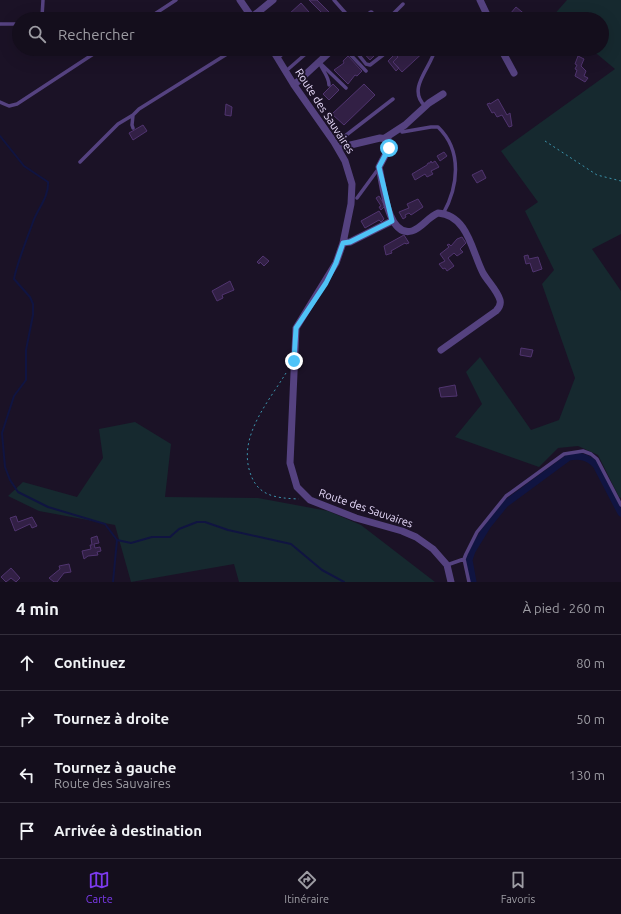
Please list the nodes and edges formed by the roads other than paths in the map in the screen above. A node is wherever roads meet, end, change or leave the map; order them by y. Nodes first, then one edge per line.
1 (43, 0) edge
2 (176, 0) edge
3 (240, 0) edge
4 (273, 0) edge
5 (334, 0) edge
6 (480, 0) edge
7 (404, 4) dead end
8 (42, 12) edge
9 (158, 12) edge
10 (248, 12) edge
11 (259, 12) edge
12 (346, 12) edge
13 (395, 12) edge
14 (486, 12) edge
15 (0, 24) edge
16 (12, 24) edge
17 (90, 56) edge
18 (224, 56) edge
19 (303, 56) edge
20 (325, 56) edge
21 (352, 56) edge
22 (360, 56) edge
23 (381, 56) edge
24 (433, 56) edge
25 (506, 56) edge
26 (278, 58) edge
27 (319, 62) junction
28 (286, 71) junction
29 (366, 71) dead end
30 (514, 73) dead end
31 (294, 85) junction
32 (330, 85) dead end
33 (346, 88) dead end
34 (443, 94) dead end
35 (393, 99) dead end
36 (0, 102) edge
37 (426, 107) junction
38 (133, 115) junction
39 (133, 128) dead end
40 (400, 128) junction
41 (385, 138) junction
42 (338, 148) junction
43 (80, 162) dead end
44 (379, 167) junction
45 (357, 198) dead end
46 (443, 214) junction
47 (392, 221) junction
48 (343, 243) junction
49 (441, 350) dead end
50 (621, 505) edge
51 (464, 559) junction
52 (448, 565) junction
53 (451, 582) edge
54 (469, 582) edge

1 - 8 lane
2 - 9 lane
3 - 10 street
4 - 11 street
5 - 12 lane
6 - 14 street
7 - 13 lane
15 - 16 lane
17 - 36 lane
18 - 38 lane
19 - 28 lane
20 - 27 street
21 - 29 lane
22 - 23 lane
24 - 37 lane
25 - 30 street
26 - 28 street, Route des Sauvaires
27 - 31 street
27 - 32 lane
27 - 33 lane
28 - 31 street, Route des Sauvaires
31 - 42 street, Route des Sauvaires
34 - 37 street
35 - 42 lane
37 - 40 street
38 - 39 lane
38 - 43 lane
40 - 41 street
40 - 46 lane
41 - 42 street
41 - 44 street
42 - 48 street, Route des Sauvaires
44 - 45 lane
44 - 47 street
46 - 47 street
46 - 49 street
47 - 48 street
48 - 52 street, Route des Sauvaires
50 - 51 lane
51 - 52 lane
51 - 54 lane
52 - 53 street

